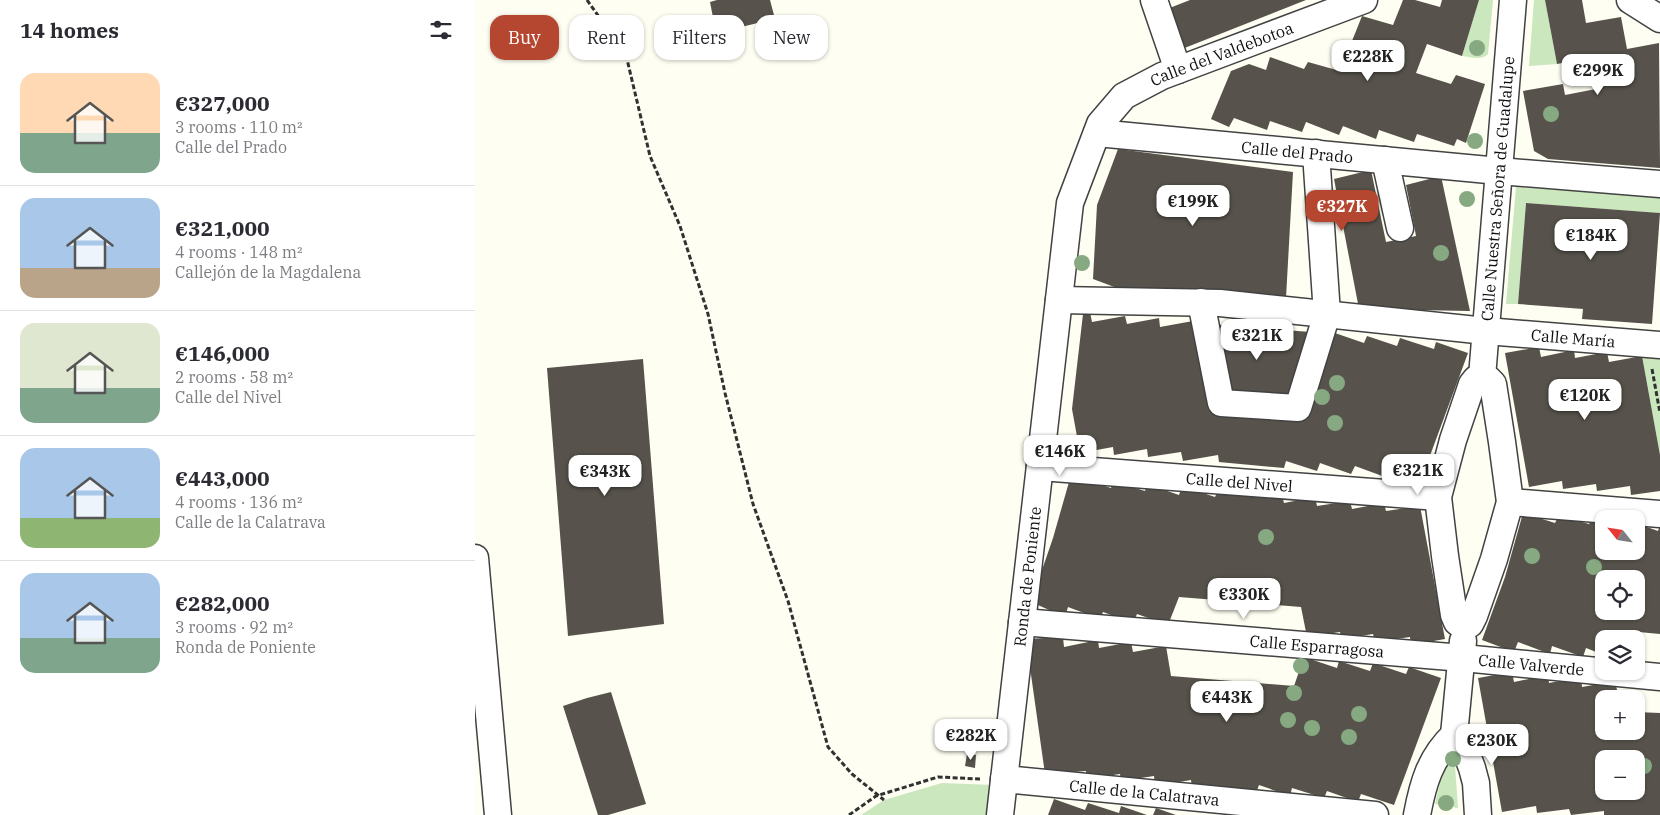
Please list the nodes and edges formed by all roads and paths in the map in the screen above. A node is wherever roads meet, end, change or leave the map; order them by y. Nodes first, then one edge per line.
1 (587, 0) edge
2 (1154, 0) edge
3 (1364, 0) edge
4 (1513, 0) edge
5 (1630, 0) edge
6 (1318, 9) edge
7 (1660, 19) edge
8 (1178, 70) junction
9 (1097, 133) junction
10 (1316, 153) junction
11 (1385, 160) junction
12 (1499, 171) junction
13 (1660, 184) edge
14 (1400, 228) dead end
15 (1059, 300) junction
16 (1201, 302) junction
17 (1327, 314) junction
18 (1486, 331) junction
19 (1654, 344) edge
20 (1482, 377) junction
21 (1660, 412) edge
22 (1040, 467) junction
23 (1438, 497) junction
24 (1510, 502) junction
25 (1660, 514) edge
26 (475, 558) edge
27 (1022, 622) junction
28 (1464, 628) junction
29 (1463, 658) junction
30 (1660, 677) edge
31 (1454, 735) junction
32 (1004, 780) junction
33 (884, 800) dead end
34 (498, 815) edge
35 (849, 815) edge
36 (1000, 815) edge
37 (1375, 815) edge
38 (1417, 815) edge
39 (1478, 815) edge

1 - 33 path
2 - 8 street
3 - 6 street, Calle del Valdebotoa
4 - 12 street, Calle Nuestra Señora de Guadalupe
5 - 7 street
6 - 8 street, Calle del Valdebotoa
8 - 9 street, Calle del Valdebotoa
9 - 10 street, Calle del Prado
9 - 15 street, Ronda de Poniente
10 - 11 street, Calle del Prado
10 - 17 street
11 - 12 street, Calle del Prado
11 - 14 street
12 - 13 street, Calle del Prado
12 - 18 street, Calle Nuestra Señora de Guadalupe
15 - 16 street, Calle María
15 - 22 street, Ronda de Poniente
16 - 17 street, Calle María
16 - 17 street
17 - 18 street, Calle María
18 - 19 street, Calle María
18 - 20 street, Calle Nuestra Señora de Guadalupe
19 - 21 path
20 - 23 street
20 - 24 street
22 - 23 street, Calle del Nivel
22 - 27 street, Ronda de Poniente
23 - 28 street
24 - 25 street
24 - 28 street
26 - 34 street
27 - 29 street, Calle Esparragosa
27 - 32 street, Ronda de Poniente
28 - 29 street
29 - 30 street, Calle Valverde
29 - 31 street
31 - 38 street
31 - 39 street
32 - 35 path
32 - 36 street, Ronda de Poniente
32 - 37 street, Calle de la Calatrava

